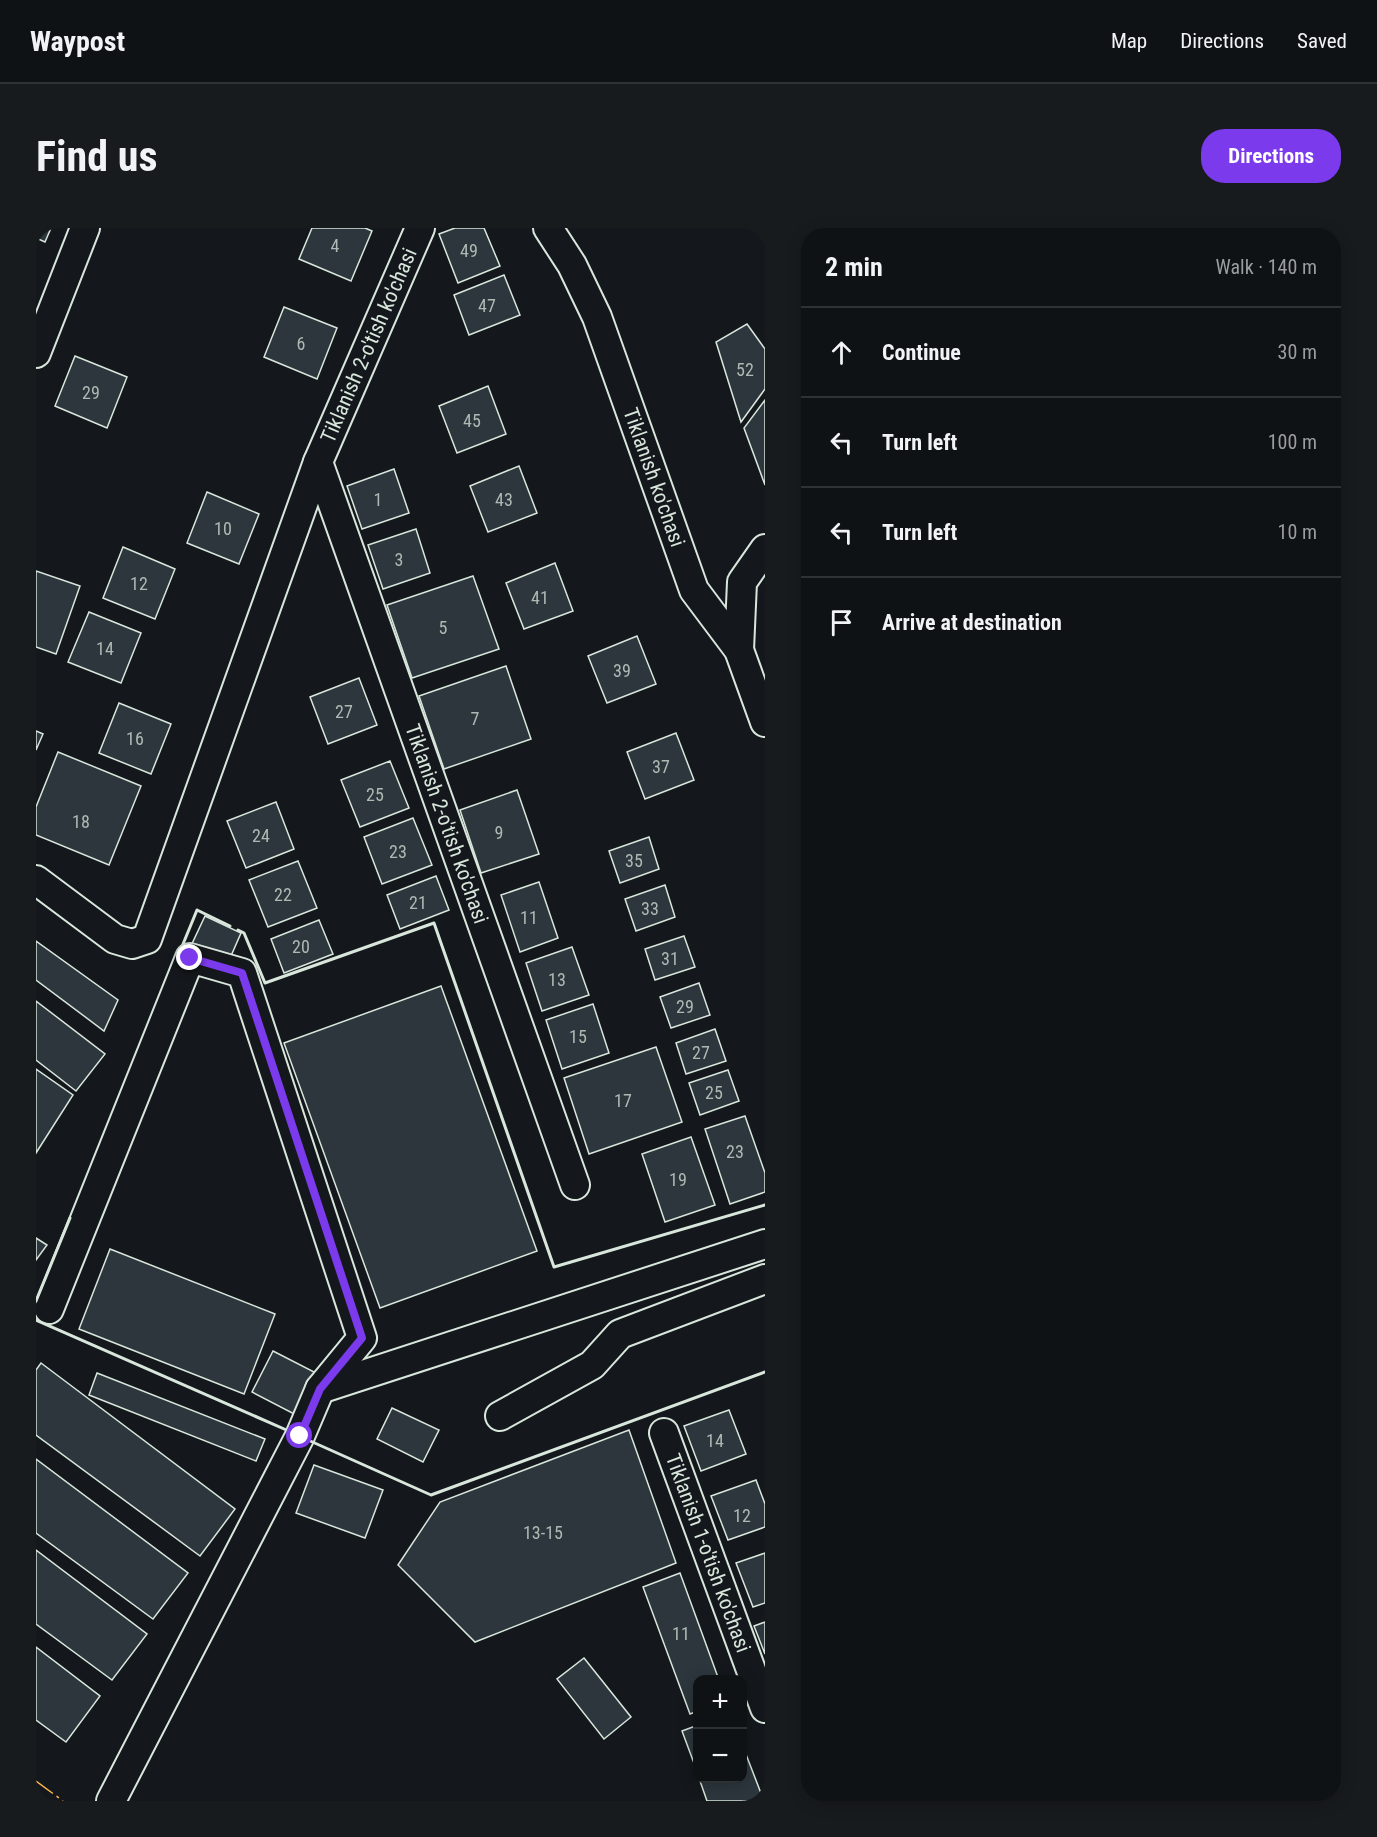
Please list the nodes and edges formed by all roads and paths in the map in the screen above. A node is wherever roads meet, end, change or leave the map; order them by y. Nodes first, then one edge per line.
1 (85, 228) edge
2 (420, 228) edge
3 (548, 228) edge
4 (36, 353) edge
5 (318, 462) junction
6 (765, 549) edge
7 (739, 650) junction
8 (765, 722) edge
9 (36, 880) edge
10 (575, 1185) dead end
11 (765, 1244) edge
12 (765, 1280) edge
13 (49, 1309) dead end
14 (320, 1389) junction
15 (500, 1416) dead end
16 (664, 1432) dead end
17 (765, 1708) edge
18 (111, 1801) edge

1 - 4 street
2 - 5 street, Tiklanish 2-o'tish ko'chasi
3 - 7 street, Tiklanish ko'chasi
5 - 9 street, Tiklanish 2-o'tish ko'chasi
5 - 10 street, Tiklanish 2-o'tish ko'chasi
6 - 7 street
7 - 8 street, Tiklanish ko'chasi
11 - 14 street
12 - 15 street
13 - 14 street
14 - 18 street
16 - 17 street, Tiklanish 1-o'tish ko'chasi

